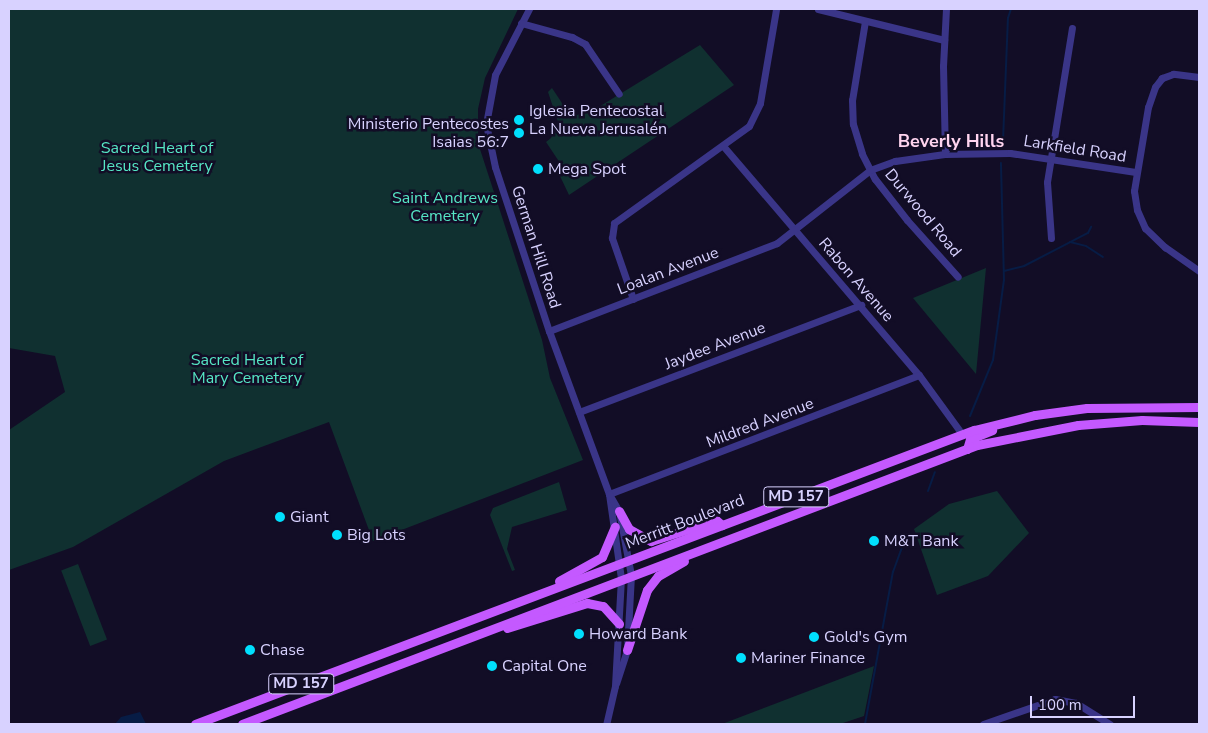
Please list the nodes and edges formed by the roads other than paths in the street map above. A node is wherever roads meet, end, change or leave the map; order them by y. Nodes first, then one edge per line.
1 (529, 9) edge
2 (776, 9) edge
3 (818, 9) edge
4 (946, 9) edge
5 (865, 21) junction
6 (521, 23) junction
7 (1072, 28) dead end
8 (944, 40) junction
9 (1199, 77) edge
10 (619, 94) dead end
11 (724, 147) junction
12 (945, 154) junction
13 (1050, 158) junction
14 (870, 170) junction
15 (1136, 172) junction
16 (793, 231) junction
17 (1051, 238) dead end
18 (1199, 271) edge
19 (958, 277) dead end
20 (633, 299) junction
21 (860, 305) junction
22 (549, 330) junction
23 (919, 375) junction
24 (1199, 407) edge
25 (579, 412) junction
26 (1013, 420) junction
27 (1199, 422) edge
28 (962, 434) junction
29 (967, 449) junction
30 (930, 461) junction
31 (609, 494) junction
32 (619, 510) junction
33 (722, 525) junction
34 (615, 527) junction
35 (690, 554) junction
36 (630, 559) junction
37 (620, 563) junction
38 (631, 575) junction
39 (621, 578) junction
40 (535, 595) junction
41 (505, 624) junction
42 (619, 624) junction
43 (627, 650) junction
44 (615, 686) junction
45 (195, 724) edge
46 (242, 724) edge
47 (606, 724) edge
48 (983, 724) edge
49 (1110, 724) edge

1 - 6 street, German Hill Road
2 - 11 street
3 - 5 street
4 - 8 street
5 - 8 street
5 - 14 street, Durwood Road
6 - 10 street
6 - 22 street, German Hill Road
7 - 13 street
8 - 12 street
9 - 15 street
11 - 16 street, Rabon Avenue
11 - 20 street
12 - 13 street, Larkfield Road
12 - 14 street, Larkfield Road
13 - 15 street, Larkfield Road
13 - 17 street
14 - 16 street, Larkfield Road
14 - 19 street, Durwood Road
15 - 18 street
16 - 20 street, Loalan Avenue
16 - 21 street, Rabon Avenue
20 - 22 street, Loalan Avenue
21 - 23 street, Rabon Avenue
21 - 25 street, Jaydee Avenue
22 - 25 street, German Hill Road
23 - 28 street, Rabon Avenue
23 - 31 street, Mildred Avenue
24 - 26 main road, Merritt Boulevard / MD 157
25 - 31 street, German Hill Road
26 - 28 main road, Merritt Boulevard / MD 157
26 - 29 main road
27 - 29 main road, Merritt Boulevard / MD 157
28 - 30 main road
28 - 33 main road, Merritt Boulevard / MD 157
29 - 30 main road, Merritt Boulevard / MD 157
30 - 35 main road, Merritt Boulevard / MD 157
31 - 32 street, German Hill Road
31 - 34 street, German Hill Road
32 - 33 main road
32 - 36 street, German Hill Road
33 - 36 main road, Merritt Boulevard / MD 157
34 - 37 street, German Hill Road
34 - 40 main road
35 - 38 main road, Merritt Boulevard / MD 157
35 - 43 main road
36 - 37 main road, Merritt Boulevard / MD 157
36 - 38 street, German Hill Road
37 - 39 street, German Hill Road
37 - 40 main road, Merritt Boulevard / MD 157
38 - 39 main road, Merritt Boulevard / MD 157
38 - 43 street, German Hill Road
39 - 41 main road, Merritt Boulevard / MD 157
39 - 42 street, German Hill Road
40 - 45 main road, Merritt Boulevard / MD 157
41 - 42 main road
41 - 46 main road, Merritt Boulevard / MD 157
42 - 44 street, German Hill Road
43 - 44 street, German Hill Road
44 - 47 street, German Hill Road
48 - 49 street

